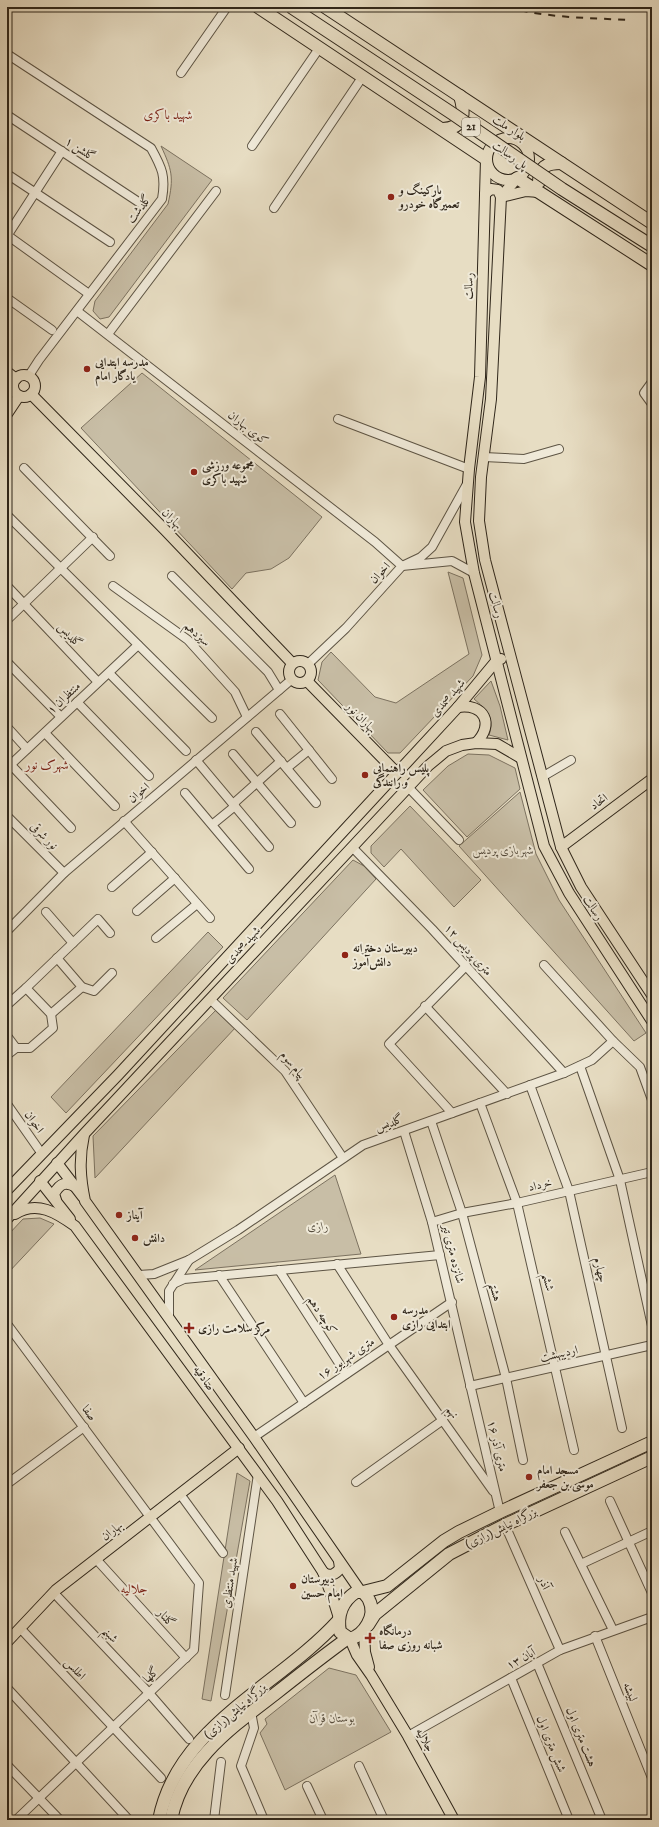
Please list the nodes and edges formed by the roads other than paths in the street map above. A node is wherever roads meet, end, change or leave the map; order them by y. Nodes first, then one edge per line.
1 (227, 7) edge
2 (258, 7) edge
3 (291, 7) edge
4 (325, 7) edge
5 (320, 48) junction
6 (7, 54) edge
7 (181, 73) dead end
8 (363, 76) junction
9 (460, 96) junction
10 (7, 115) edge
11 (506, 126) junction
12 (443, 129) junction
13 (503, 139) junction
14 (252, 146) dead end
15 (532, 150) junction
16 (62, 151) junction
17 (486, 159) junction
18 (561, 163) junction
19 (7, 174) edge
20 (516, 178) junction
21 (216, 191) dead end
22 (541, 192) junction
23 (35, 193) junction
24 (485, 194) junction
25 (501, 197) junction
26 (140, 203) dead end
27 (274, 208) dead end
28 (652, 223) edge
29 (7, 236) edge
30 (110, 242) dead end
31 (652, 246) edge
32 (652, 265) edge
33 (89, 294) junction
34 (7, 298) edge
35 (77, 310) junction
36 (52, 330) dead end
37 (108, 334) junction
38 (7, 372) edge
39 (28, 377) junction
40 (16, 379) junction
41 (652, 382) edge
42 (31, 394) junction
43 (19, 396) junction
44 (652, 404) edge
45 (7, 414) edge
46 (338, 420) dead end
47 (559, 449) dead end
48 (484, 457) junction
49 (24, 468) dead end
50 (469, 469) junction
51 (468, 481) junction
52 (7, 515) edge
53 (93, 537) junction
54 (110, 556) dead end
55 (402, 566) junction
56 (61, 568) junction
57 (474, 573) junction
58 (172, 576) dead end
59 (7, 586) edge
60 (113, 586) dead end
61 (24, 603) junction
62 (7, 620) edge
63 (138, 645) junction
64 (509, 657) junction
65 (497, 660) junction
66 (7, 662) edge
67 (292, 664) junction
68 (308, 664) junction
69 (108, 673) junction
70 (291, 680) junction
71 (307, 681) junction
72 (98, 682) junction
73 (279, 690) junction
74 (77, 702) junction
75 (458, 707) junction
76 (280, 714) dead end
77 (62, 717) junction
78 (247, 717) junction
79 (212, 718) dead end
80 (7, 728) edge
81 (45, 732) junction
82 (256, 732) dead end
83 (476, 742) junction
84 (27, 749) junction
85 (309, 750) junction
86 (186, 751) dead end
87 (233, 754) dead end
88 (521, 758) junction
89 (196, 760) junction
90 (571, 760) dead end
91 (284, 765) junction
92 (9, 766) edge
93 (397, 774) junction
94 (149, 776) dead end
95 (542, 777) junction
96 (332, 778) dead end
97 (652, 779) edge
98 (258, 783) junction
99 (408, 787) junction
100 (185, 793) dead end
101 (316, 802) dead end
102 (234, 805) junction
103 (115, 806) dead end
104 (7, 816) edge
105 (124, 821) junction
106 (291, 823) dead end
107 (213, 824) junction
108 (71, 828) dead end
109 (459, 840) dead end
110 (269, 847) dead end
111 (352, 847) junction
112 (561, 847) junction
113 (152, 852) junction
114 (249, 869) dead end
115 (64, 873) junction
116 (175, 878) junction
117 (112, 887) dead end
118 (197, 904) junction
119 (275, 905) junction
120 (137, 911) dead end
121 (46, 912) dead end
122 (287, 917) junction
123 (210, 918) dead end
124 (255, 927) junction
125 (7, 931) edge
126 (110, 933) dead end
127 (268, 937) junction
128 (156, 938) dead end
129 (73, 943) junction
130 (56, 958) junction
131 (544, 965) dead end
132 (466, 966) junction
133 (112, 973) dead end
134 (82, 987) junction
135 (26, 988) junction
136 (652, 995) edge
137 (210, 999) junction
138 (8, 1001) edge
139 (425, 1006) junction
140 (51, 1014) junction
141 (652, 1021) edge
142 (7, 1036) edge
143 (613, 1041) junction
144 (16, 1048) junction
145 (7, 1055) edge
146 (580, 1066) junction
147 (564, 1073) junction
148 (530, 1085) junction
149 (507, 1094) junction
150 (652, 1100) edge
151 (480, 1103) junction
152 (7, 1104) edge
153 (452, 1113) junction
154 (431, 1121) junction
155 (404, 1131) junction
156 (85, 1133) junction
157 (42, 1154) junction
158 (343, 1158) junction
159 (57, 1163) junction
160 (652, 1172) edge
161 (620, 1180) junction
162 (40, 1181) junction
163 (76, 1188) junction
164 (7, 1190) edge
165 (569, 1191) junction
166 (56, 1200) junction
167 (85, 1201) junction
168 (517, 1203) junction
169 (462, 1213) junction
170 (7, 1219) edge
171 (432, 1222) junction
172 (75, 1226) junction
173 (440, 1255) junction
174 (189, 1260) junction
175 (337, 1264) junction
176 (279, 1270) junction
177 (139, 1275) junction
178 (219, 1275) junction
179 (174, 1284) junction
180 (452, 1302) junction
181 (169, 1318) junction
182 (7, 1324) edge
183 (652, 1326) edge
184 (389, 1345) junction
185 (652, 1345) edge
186 (607, 1355) junction
187 (555, 1367) junction
188 (346, 1374) junction
189 (506, 1378) junction
190 (470, 1386) junction
191 (304, 1403) junction
192 (443, 1420) junction
193 (84, 1427) junction
194 (622, 1428) dead end
195 (254, 1437) junction
196 (652, 1442) edge
197 (240, 1448) junction
198 (574, 1450) dead end
199 (652, 1457) edge
200 (523, 1460) dead end
201 (258, 1474) junction
202 (356, 1482) dead end
203 (7, 1484) edge
204 (180, 1494) junction
205 (495, 1494) junction
206 (610, 1501) dead end
207 (500, 1512) junction
208 (151, 1517) junction
209 (506, 1525) junction
210 (652, 1531) edge
211 (565, 1532) dead end
212 (629, 1542) junction
213 (223, 1553) dead end
214 (96, 1559) junction
215 (339, 1561) junction
216 (581, 1564) junction
217 (323, 1572) junction
218 (362, 1592) junction
219 (54, 1593) junction
220 (652, 1593) edge
221 (652, 1617) edge
222 (338, 1620) junction
223 (20, 1628) junction
224 (366, 1628) junction
225 (613, 1630) junction
226 (595, 1636) junction
227 (349, 1639) junction
228 (7, 1642) edge
229 (560, 1650) junction
230 (186, 1658) junction
231 (537, 1663) junction
232 (371, 1675) junction
233 (511, 1678) junction
234 (7, 1688) edge
235 (149, 1693) junction
236 (225, 1695) dead end
237 (251, 1712) junction
238 (114, 1727) junction
239 (408, 1736) junction
240 (189, 1738) dead end
241 (221, 1762) dead end
242 (75, 1764) junction
243 (7, 1765) edge
244 (359, 1766) dead end
245 (161, 1778) dead end
246 (652, 1778) edge
247 (307, 1786) dead end
248 (39, 1798) junction
249 (16, 1820) edge
250 (60, 1820) edge
251 (129, 1820) edge
252 (160, 1820) edge
253 (171, 1820) edge
254 (214, 1820) edge
255 (264, 1820) edge
256 (323, 1820) edge
257 (384, 1820) edge
258 (453, 1820) edge
259 (570, 1820) edge
260 (602, 1820) edge

1 - 7 street
2 - 5 highway
3 - 31 highway, پل رسالت / 21, bridge
4 - 9 highway, بلوار ملت / 21
5 - 8 highway
5 - 14 street
6 - 33 street, گلدشت
8 - 12 highway
8 - 27 street
9 - 11 highway, بلوار ملت / 21
9 - 12 highway
10 - 16 street, گلشن ۱
11 - 13 main road
11 - 15 highway, بلوار ملت / 21
12 - 17 highway
13 - 15 main road
13 - 17 main road
15 - 18 highway, بلوار ملت / 21
15 - 20 main road
16 - 23 street
16 - 26 street, گلشن ۱
17 - 20 main road
17 - 24 main road, رسالت
18 - 22 highway
18 - 28 highway, بلوار ملت / 21
19 - 23 street
20 - 22 highway
20 - 25 main road
21 - 37 street
22 - 25 main road
22 - 32 highway
23 - 29 street
23 - 30 street
24 - 25 main road
24 - 50 main road, رسالت
25 - 48 main road, رسالت
29 - 33 street
33 - 35 street, گلدشت
34 - 36 street
35 - 37 street, کوی بهاران
35 - 39 street, گلدشت
37 - 55 street, کوی بهاران
38 - 40 main road
39 - 40 main road
39 - 42 main road
40 - 43 main road
41 - 44 street
42 - 43 main road
42 - 67 main road, بهاران
43 - 45 main road
46 - 50 street
47 - 48 street
48 - 64 main road, رسالت
49 - 53 street
50 - 51 main road, رسالت
51 - 55 street
51 - 57 main road, رسالت
52 - 56 street
53 - 54 street
53 - 56 street
55 - 57 street
55 - 68 street, اخوان
56 - 61 street
56 - 63 street
57 - 65 main road, رسالت
58 - 73 street
59 - 61 street
60 - 78 street, سیزدهم
61 - 62 street
61 - 72 street, گلدیس
63 - 69 street, منتظران ۱
63 - 79 street
64 - 65 main road
64 - 95 main road, رسالت
65 - 75 main road, شهید صمدی
65 - 88 main road, رسالت
66 - 77 street
67 - 68 main road
67 - 70 main road
68 - 71 main road
69 - 72 street, منتظران ۱
69 - 86 street
70 - 71 main road
70 - 73 street, اخوان
71 - 93 main road, بهاران نور
72 - 74 street, منتظران ۱
73 - 78 street, اخوان
74 - 77 street, منتظران ۱
74 - 94 street
75 - 83 main road
75 - 93 main road, شهید صمدی
76 - 85 street
77 - 81 street, منتظران ۱
78 - 89 street, اخوان
80 - 84 street
81 - 84 street, منتظران ۱
81 - 103 street
82 - 91 street
83 - 88 main road, شهید صمدی
83 - 99 main road, شهید صمدی
84 - 92 street, منتظران ۱
85 - 91 street
85 - 96 street
87 - 98 street
88 - 141 main road, رسالت
89 - 102 street
89 - 105 street, اخوان
90 - 95 street
91 - 98 street
91 - 101 street
92 - 108 street
93 - 119 main road, شهید صمدی
95 - 112 main road, رسالت
97 - 112 main road, اتحاد
98 - 102 street
98 - 106 street
99 - 109 street
99 - 111 main road, شهید صمدی
100 - 107 street
102 - 107 street
102 - 110 street
104 - 115 street, نور شرقی
105 - 113 street
105 - 115 street, اخوان
107 - 114 street
111 - 122 main road, شهید صمدی
111 - 132 street, ۱۲ متری پردیس
112 - 136 main road, رسالت
113 - 116 street
113 - 117 street
115 - 125 street, اخوان
116 - 118 street
116 - 120 street
118 - 123 street
118 - 128 street
119 - 122 main road
119 - 124 main road, شهید صمدی
121 - 129 street
122 - 127 main road, شهید صمدی
124 - 127 main road
124 - 157 main road, شهید صمدی
126 - 129 street
127 - 137 main road, شهید صمدی
129 - 130 street
130 - 134 street
130 - 135 street
131 - 143 street
132 - 139 street
132 - 147 street, ۱۲ متری پردیس
133 - 134 street
134 - 140 street
135 - 138 street
135 - 140 street
137 - 156 main road, شهید صمدی
137 - 158 street, پیام سوم
139 - 149 street
139 - 153 street
140 - 144 street
142 - 144 street
143 - 146 street, گلدیس
143 - 150 street
144 - 145 street
146 - 147 street, گلدیس
146 - 161 street
147 - 148 street, گلدیس
148 - 149 street, گلدیس
148 - 165 street, چهارم
149 - 151 street, گلدیس
151 - 153 street, گلدیس
151 - 168 street, ششم
152 - 157 street, اخوان
153 - 154 street, گلدیس
154 - 155 street, گلدیس
154 - 169 street, هشتم
155 - 158 street, گلدیس
155 - 171 street, شانزده متری تیر
156 - 159 main road, شهید صمدی
156 - 167 main road, صادقیه
157 - 164 main road, شهید صمدی
158 - 174 street, گلدیس
159 - 162 main road, شهید صمدی
159 - 163 main road
160 - 161 street, خرداد
161 - 165 street, خرداد
161 - 183 street
162 - 166 main road
162 - 170 main road, شهید صمدی
163 - 166 main road
163 - 167 main road
165 - 168 street, خرداد
165 - 186 street, چهارم
166 - 172 main road
167 - 177 main road, صادقیه
168 - 169 street, خرداد
168 - 187 street, ششم
169 - 171 street, خرداد
169 - 189 street, هشتم
170 - 172 main road, صادقیه
171 - 173 street, شانزده متری تیر
172 - 197 main road, صادقیه
173 - 175 street
173 - 180 street, شانزده متری تیر
174 - 177 street, گلدیس
174 - 179 street
175 - 176 street
175 - 184 street, نهم
176 - 178 street
176 - 188 street, کوچه دهم
177 - 181 main road, صادقیه
178 - 179 street
178 - 191 street
179 - 181 street
180 - 184 street, ۱۶ متری شهریور
180 - 190 street, شانزده متری تیر
181 - 195 main road, صادقیه
182 - 193 street, صفا
184 - 188 street, ۱۶ متری شهریور
184 - 192 street, نهم
185 - 186 street, اردیبهشت
186 - 187 street, اردیبهشت
186 - 194 street, چهارم
187 - 189 street, اردیبهشت
187 - 198 street, ششم
188 - 191 street, ۱۶ متری شهریور
189 - 190 street, اردیبهشت
189 - 200 street, هشتم
190 - 205 street, ۱۶ متری آذر
191 - 195 street, ۱۶ متری شهریور
192 - 202 street
192 - 205 street, نهم
193 - 203 street
193 - 208 street, صفا
195 - 215 main road, صادقیه
196 - 207 highway, بزرگراه نیایش(رازی)
197 - 201 main road, صادقیه
197 - 204 main road, بهاران
199 - 209 highway, بزرگراه نیایش(رازی)
201 - 217 main road, صادقیه
201 - 236 street, شهید منتظری
204 - 208 main road, بهاران
204 - 213 street
205 - 207 street, ۱۶ متری آذر
206 - 212 street
207 - 218 highway, بزرگراه نیایش(رازی)
208 - 214 main road, بهاران
208 - 230 street, گلها
209 - 224 highway, بزرگراه نیایش(رازی)
209 - 229 street, آذر
210 - 212 street
211 - 216 street
212 - 216 street
212 - 220 street
214 - 219 main road, بهاران
214 - 230 street, گلنار
215 - 217 main road
215 - 218 main road, صادقیه
216 - 225 street
217 - 222 main road, صادقیه
218 - 222 highway
218 - 224 highway
219 - 223 main road, بهاران
219 - 235 street, شبنم
221 - 225 street, ۱۳ آبان
222 - 227 highway
222 - 252 highway, بزرگراه نیایش(رازی)
223 - 228 main road, بهاران
223 - 238 street, اطلس
224 - 227 highway
224 - 232 main road
225 - 226 street, ۱۳ آبان
226 - 229 street, ۱۳ آبان
226 - 246 street, لبیشه
227 - 232 main road
227 - 237 highway, بزرگراه نیایش(رازی)
229 - 231 street, ۱۳ آبان
230 - 235 street, گلها
231 - 233 street, ۱۳ آبان
231 - 260 street, هشت متری اول
232 - 239 main road, جلالیه
233 - 239 street, ۱۳ آبان
233 - 259 street, شش متری اول
234 - 242 street
235 - 238 street, گلها
235 - 240 street, شبنم
237 - 253 highway, بزرگراه نیایش(رازی)
237 - 255 street
238 - 242 street, گلها
238 - 245 street, اطلس
239 - 258 main road, جلالیه
241 - 254 street
242 - 248 street, گلها
242 - 251 street
243 - 248 street
244 - 257 street
247 - 256 street
248 - 249 street, گلها
248 - 250 street

